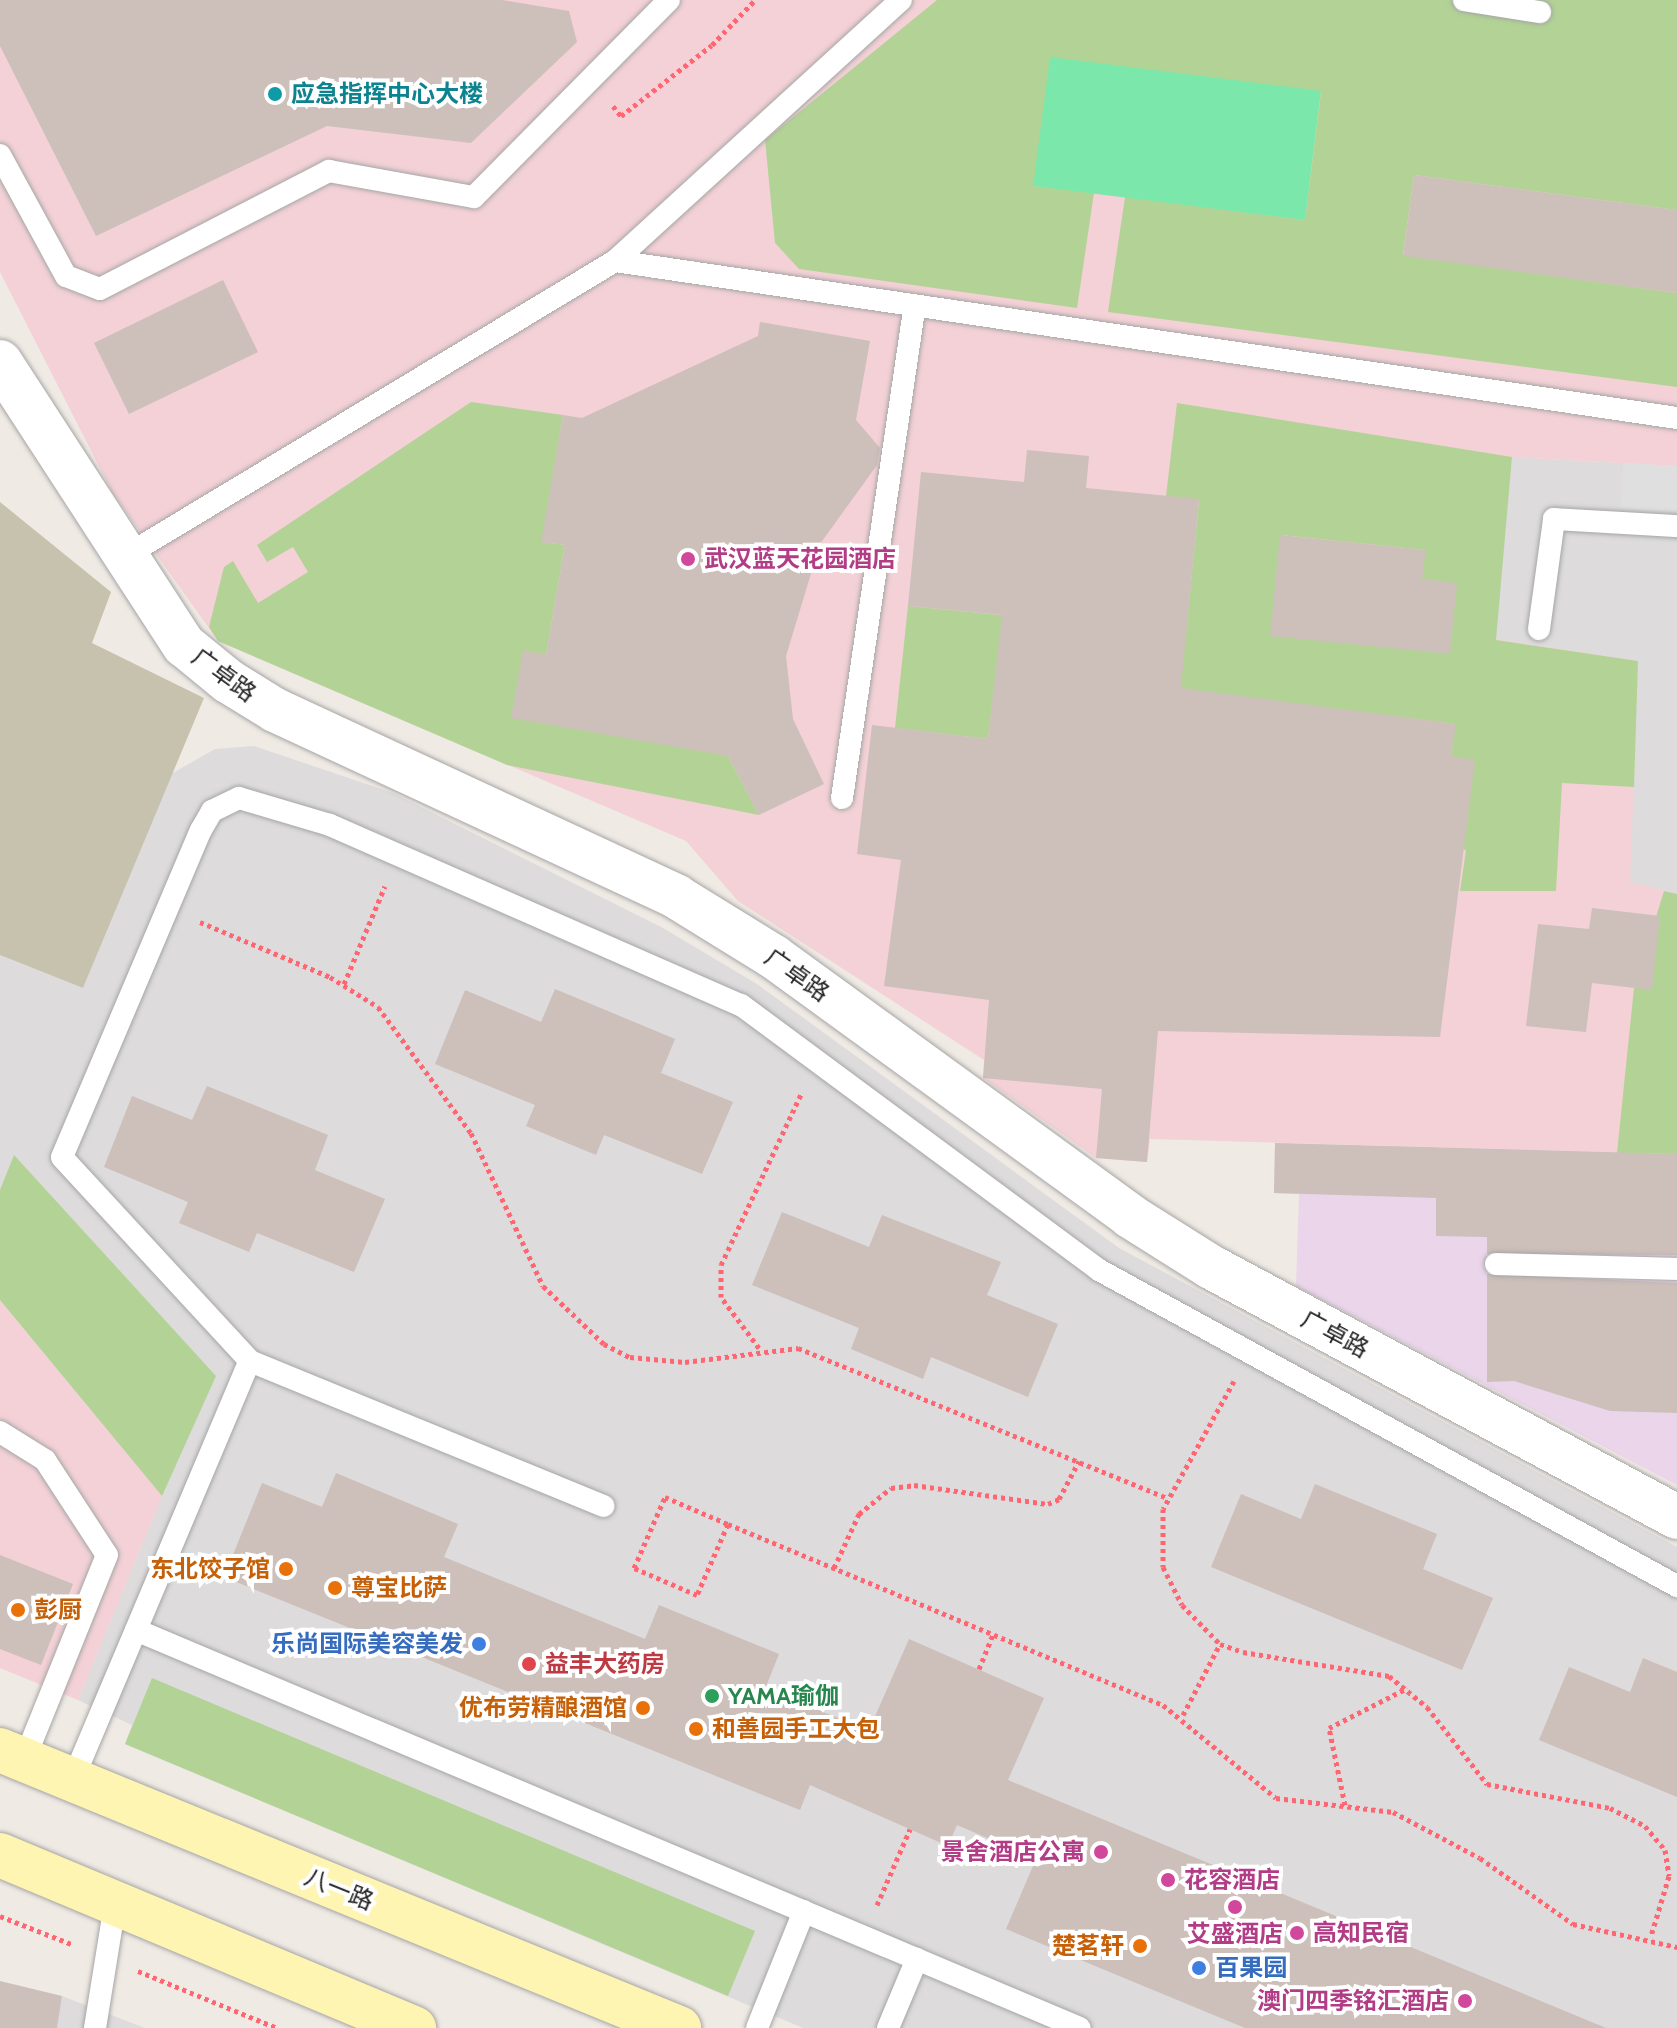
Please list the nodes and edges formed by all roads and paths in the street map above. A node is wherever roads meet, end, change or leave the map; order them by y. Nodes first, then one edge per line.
1 (669, 0) edge
2 (755, 0) edge
3 (901, 0) edge
4 (1464, 0) edge
5 (1540, 12) dead end
6 (591, 82) junction
7 (0, 155) edge
8 (615, 261) junction
9 (915, 305) junction
10 (0, 362) edge
11 (1677, 418) edge
12 (1677, 526) edge
13 (122, 558) junction
14 (1539, 629) dead end
15 (842, 798) dead end
16 (398, 855) junction
17 (168, 908) junction
18 (344, 984) junction
19 (819, 1058) junction
20 (1496, 1264) dead end
21 (1677, 1269) edge
22 (759, 1348) junction
23 (1250, 1354) junction
24 (250, 1361) junction
25 (0, 1432) edge
26 (1079, 1461) junction
27 (1167, 1498) junction
28 (603, 1506) dead end
29 (1677, 1517) edge
30 (728, 1524) junction
31 (834, 1568) junction
32 (1677, 1586) edge
33 (136, 1630) junction
34 (993, 1635) junction
35 (1220, 1644) junction
36 (979, 1669) dead end
37 (1407, 1688) junction
38 (1183, 1715) junction
39 (12, 1755) edge
40 (73, 1779) junction
41 (1345, 1805) junction
42 (910, 1829) dead end
43 (0, 1855) edge
44 (115, 1905) junction
45 (804, 1911) junction
46 (1651, 1936) junction
47 (864, 1937) junction
48 (1677, 1947) edge
49 (917, 1959) junction
50 (95, 2028) edge
51 (414, 2028) edge
52 (679, 2028) edge
53 (757, 2028) edge
54 (888, 2028) edge
55 (1080, 2028) edge

1 - 6 lane
2 - 6 path
3 - 8 lane
4 - 5 lane
6 - 7 lane
8 - 9 lane
8 - 13 lane
9 - 11 lane
9 - 15 lane
10 - 13 street, 广卓路
12 - 14 lane
13 - 29 street, 广卓路
16 - 17 lane
16 - 18 path
16 - 19 lane
17 - 18 path
17 - 24 lane
18 - 22 path
19 - 22 path
19 - 23 lane
20 - 21 lane
22 - 26 path
23 - 27 path
23 - 32 lane
24 - 28 lane
24 - 33 lane
25 - 39 lane
26 - 27 path
26 - 31 path
27 - 35 path
30 - 30 path
30 - 31 path
31 - 34 path
33 - 40 lane
33 - 45 lane
34 - 36 path
34 - 38 path
35 - 37 path
35 - 38 path
37 - 41 path
37 - 46 path
38 - 41 path
39 - 40 main road, 八一路
40 - 52 main road, 八一路
41 - 46 path
42 - 47 path
43 - 44 main road
44 - 50 lane
44 - 51 main road
45 - 47 lane
45 - 53 lane
46 - 48 path
47 - 49 lane
49 - 54 lane
49 - 55 lane

